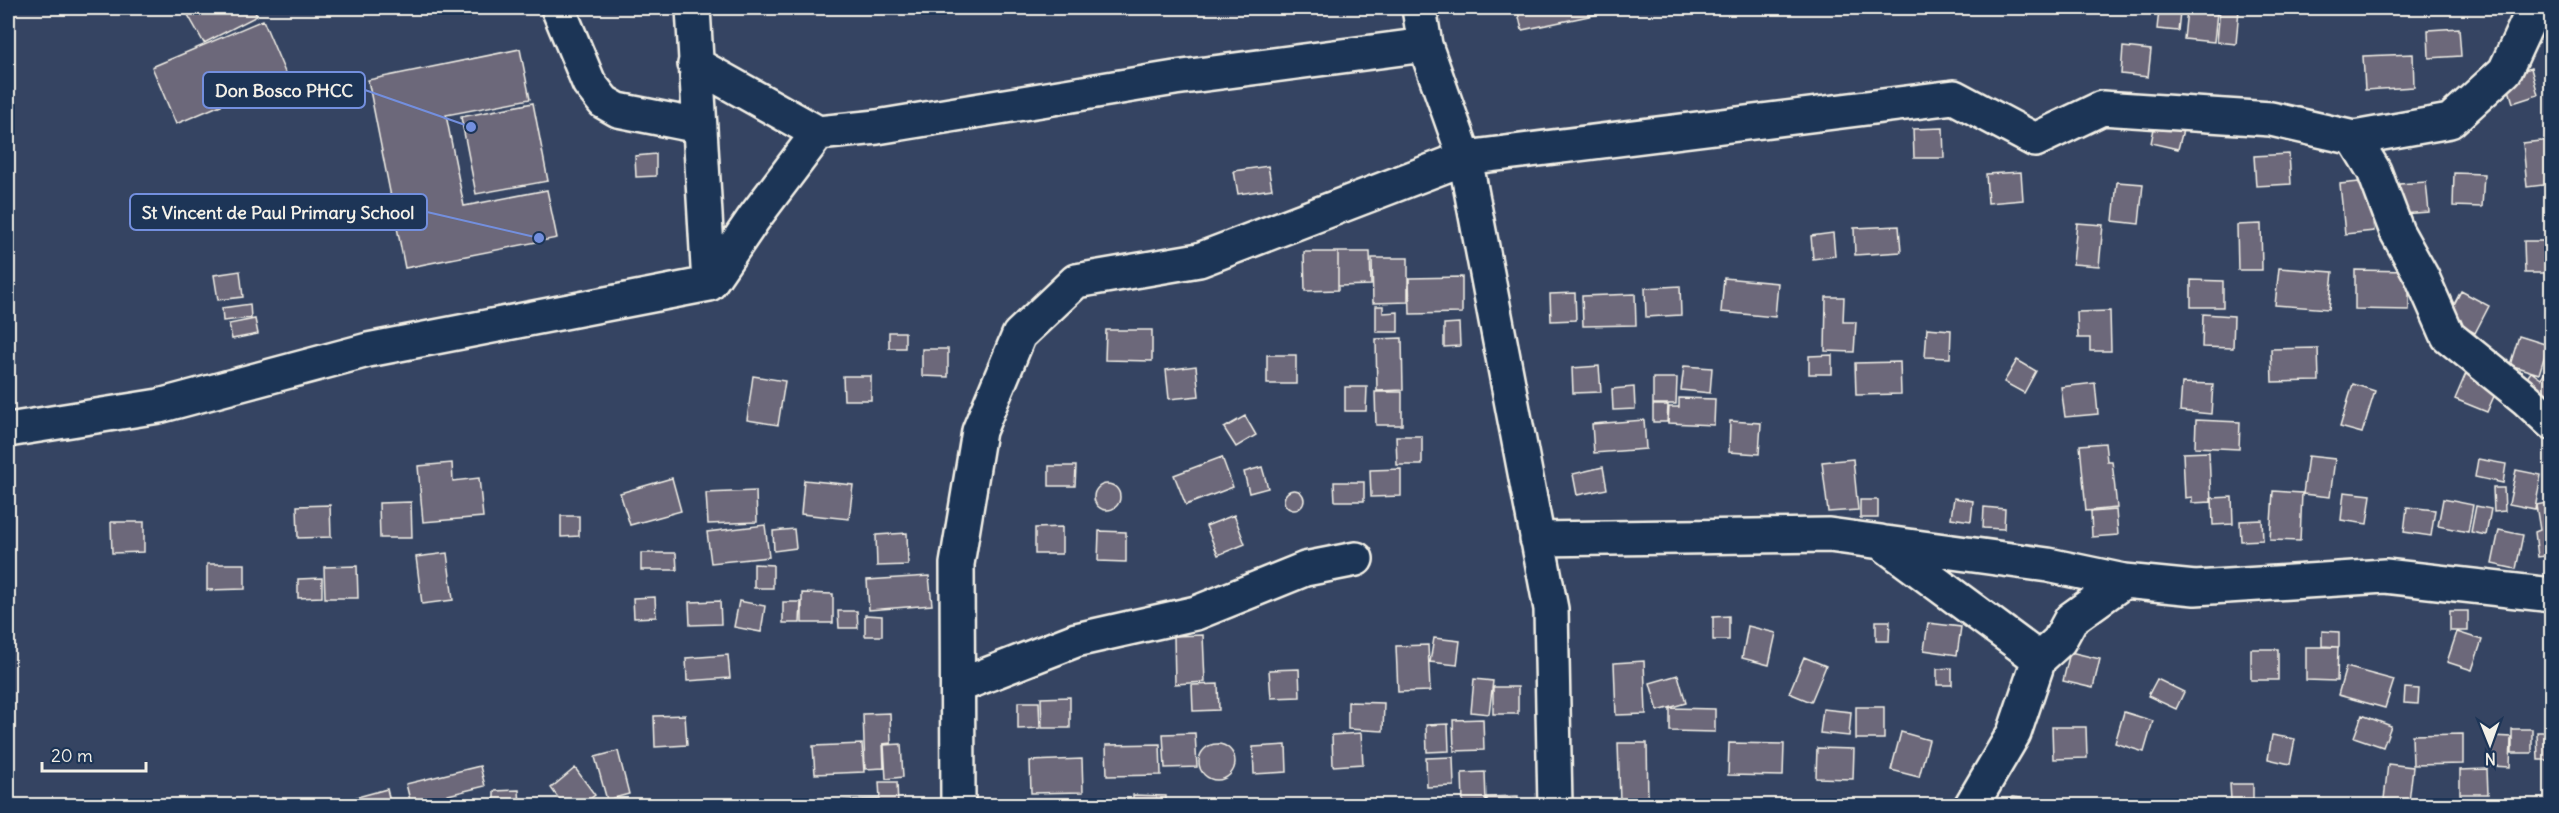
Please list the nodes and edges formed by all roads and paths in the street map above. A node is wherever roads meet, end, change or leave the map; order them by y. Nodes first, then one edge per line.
1 (558, 8) edge
2 (693, 8) edge
3 (1419, 8) edge
4 (2552, 10) edge
5 (1425, 45) junction
6 (696, 64) junction
7 (699, 126) junction
8 (818, 133) junction
9 (2354, 138) junction
10 (1465, 158) junction
11 (709, 284) junction
12 (2552, 423) edge
13 (8, 430) edge
14 (1537, 539) junction
15 (1881, 542) junction
16 (1356, 559) dead end
17 (2124, 581) junction
18 (2552, 596) edge
19 (2038, 659) junction
20 (958, 686) junction
21 (958, 806) edge
22 (1555, 806) edge
23 (1971, 806) edge

1 - 7 street
2 - 6 street
3 - 5 street
4 - 9 street
5 - 8 street
5 - 10 street
6 - 7 street
6 - 8 street
7 - 11 street
8 - 11 street
9 - 10 street
9 - 12 street
10 - 14 street
10 - 20 street
11 - 13 street
14 - 15 street
14 - 22 street
15 - 17 street
15 - 19 street
16 - 20 street
17 - 18 street
17 - 19 street
19 - 23 street
20 - 21 street

